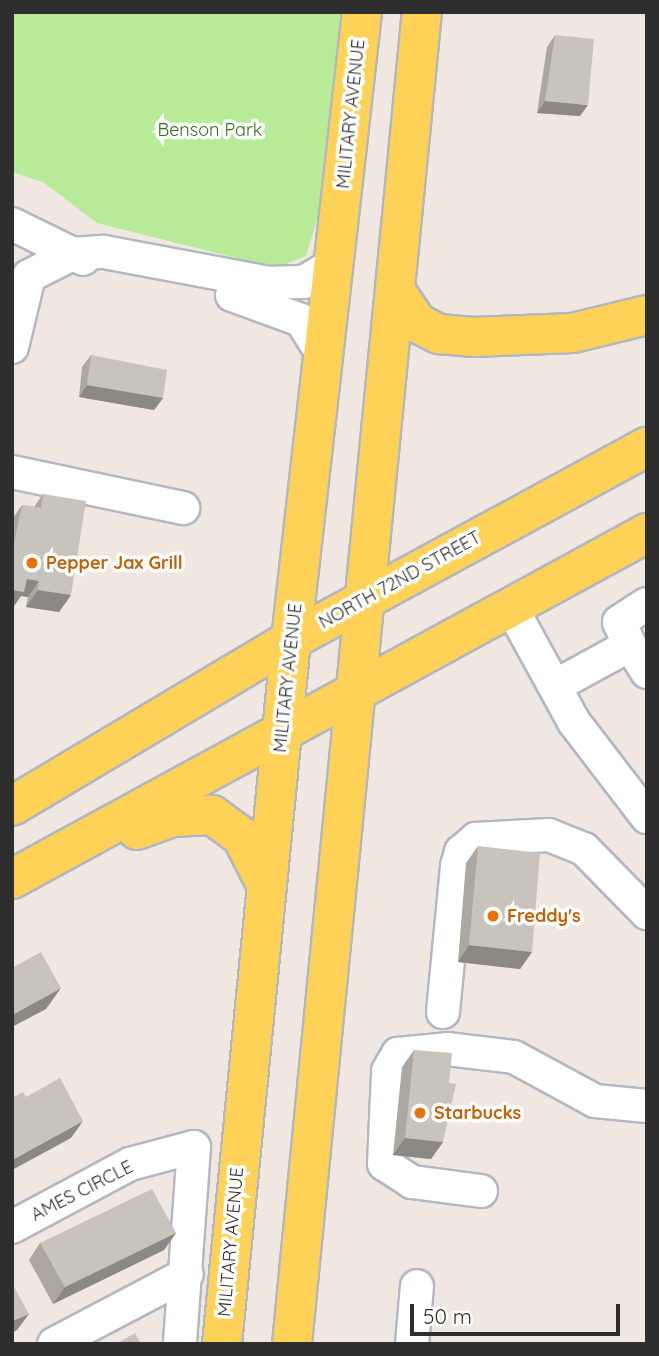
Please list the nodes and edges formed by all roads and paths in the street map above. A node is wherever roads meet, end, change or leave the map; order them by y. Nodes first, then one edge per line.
1 (362, 12) edge
2 (422, 12) edge
3 (15, 228) edge
4 (72, 254) junction
5 (334, 264) junction
6 (29, 276) junction
7 (396, 290) junction
8 (647, 315) edge
9 (12, 347) edge
10 (323, 355) junction
11 (647, 447) edge
12 (12, 471) edge
13 (183, 508) dead end
14 (647, 533) edge
15 (363, 600) junction
16 (647, 604) edge
17 (511, 607) junction
18 (290, 640) junction
19 (630, 645) junction
20 (647, 672) edge
21 (555, 686) junction
22 (357, 692) junction
23 (283, 733) junction
24 (12, 806) edge
25 (647, 817) edge
26 (48, 859) junction
27 (12, 879) edge
28 (267, 886) junction
29 (647, 913) edge
30 (437, 1007) dead end
31 (647, 1106) edge
32 (481, 1191) dead end
33 (12, 1227) edge
34 (187, 1274) junction
35 (418, 1286) dead end
36 (54, 1344) edge
37 (180, 1344) edge
38 (222, 1344) edge
39 (292, 1344) edge
40 (412, 1344) edge

1 - 5 main road, MILITARY AVENUE
2 - 7 main road
3 - 4 street
3 - 6 street
4 - 5 street
4 - 6 street
4 - 10 street
5 - 10 main road, MILITARY AVENUE
6 - 9 street
7 - 8 main road
7 - 15 main road
10 - 18 main road, MILITARY AVENUE
11 - 15 main road, NORTH 72ND STREET
12 - 13 street
14 - 17 main road
15 - 18 main road, NORTH 72ND STREET
15 - 22 main road
16 - 19 street
17 - 21 street
17 - 22 main road
18 - 23 main road, MILITARY AVENUE
18 - 24 main road, NORTH 72ND STREET
19 - 20 street
19 - 21 street
21 - 25 street
22 - 23 main road
22 - 39 main road
23 - 26 main road
23 - 28 main road, MILITARY AVENUE
26 - 27 main road
26 - 28 main road
28 - 38 main road, MILITARY AVENUE
29 - 30 street
31 - 32 street
33 - 34 street, AMES CIRCLE
34 - 36 street
34 - 37 street
35 - 40 street

